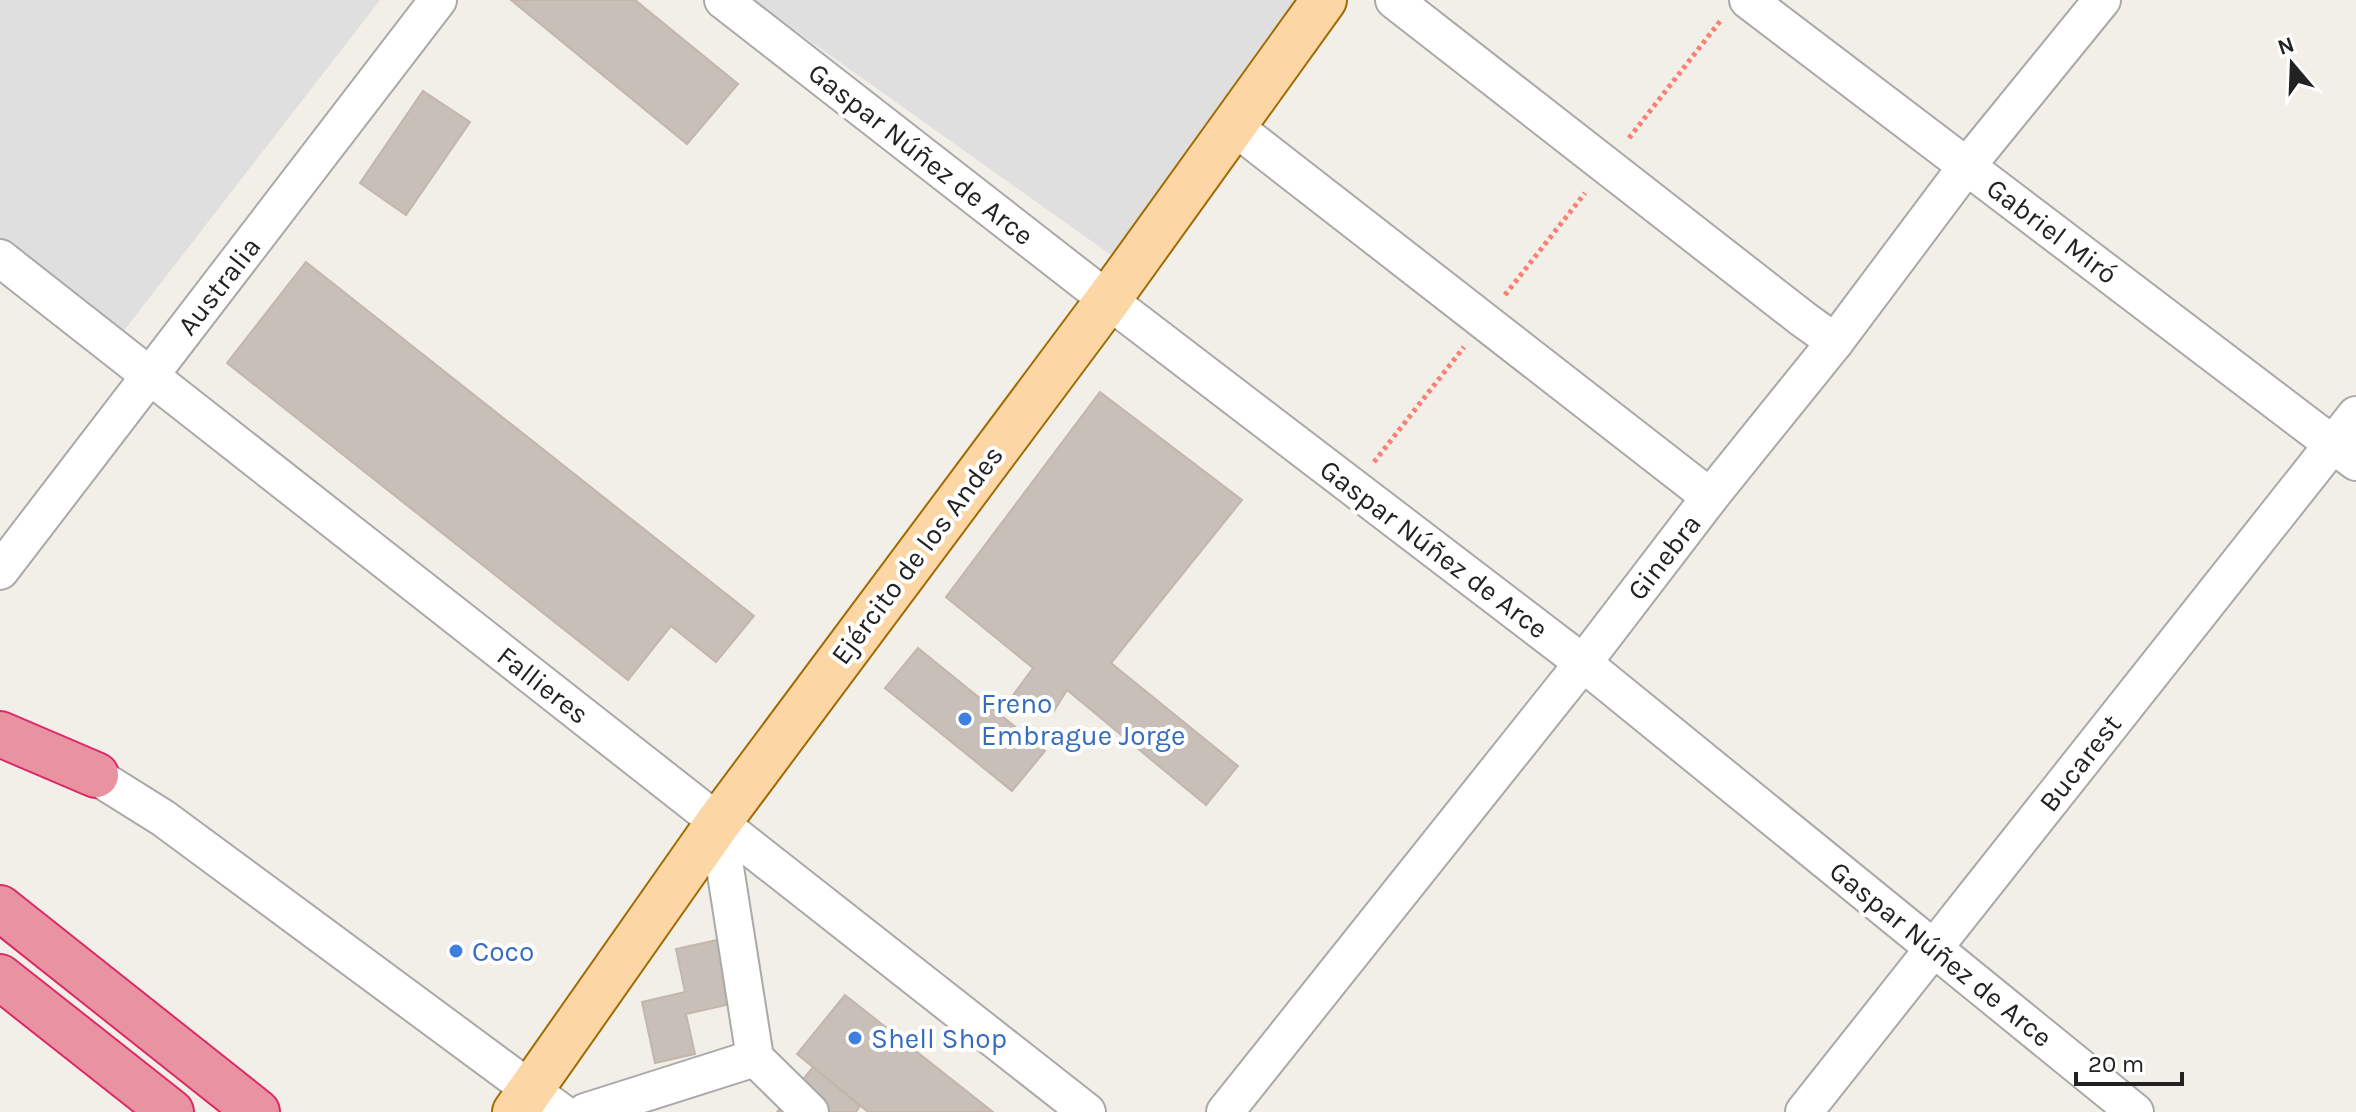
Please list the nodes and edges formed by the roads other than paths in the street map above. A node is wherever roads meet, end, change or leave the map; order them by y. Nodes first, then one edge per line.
1 (438, 0) edge
2 (723, 0) edge
3 (1324, 0) edge
4 (1394, 0) edge
5 (1748, 0) edge
6 (2102, 0) edge
7 (1232, 125) junction
8 (1966, 167) junction
9 (0, 258) edge
10 (1108, 300) junction
11 (1835, 342) junction
12 (150, 376) junction
13 (2356, 415) edge
14 (2345, 453) edge
15 (1710, 497) junction
16 (0, 571) edge
17 (1583, 663) junction
18 (0, 715) edge
19 (0, 734) edge
20 (96, 775) junction
21 (718, 823) junction
22 (0, 908) edge
23 (1933, 948) junction
24 (0, 977) edge
25 (755, 1058) junction
26 (536, 1105) edge
27 (171, 1112) edge
28 (257, 1112) edge
29 (585, 1112) edge
30 (810, 1112) edge
31 (1087, 1112) edge
32 (1225, 1112) edge
33 (1804, 1112) edge
34 (2135, 1112) edge

1 - 12 street, Australia
2 - 10 street, Gaspar Núñez de Arce
3 - 7 main road, Ejército de los Andes
4 - 11 street
5 - 8 street, Gabriel Miró
6 - 8 street, Ginebra
7 - 10 main road, Ejército de los Andes
7 - 15 street
8 - 11 street, Ginebra
8 - 14 street, Gabriel Miró
9 - 12 street, Fallieres
10 - 17 street, Gaspar Núñez de Arce
10 - 21 main road, Ejército de los Andes
11 - 15 street, Ginebra
12 - 16 street, Australia
12 - 21 street, Fallieres
13 - 14 street, Bucarest
14 - 23 street, Bucarest
15 - 17 street, Ginebra
17 - 23 street, Gaspar Núñez de Arce
17 - 32 street, Ginebra
18 - 20 street
19 - 20 highway
20 - 26 street
21 - 25 street
21 - 26 main road, Ejército de los Andes
21 - 31 street, Fallieres
22 - 28 highway
23 - 33 street, Bucarest
23 - 34 street, Gaspar Núñez de Arce
24 - 27 highway
25 - 29 street
25 - 30 street

